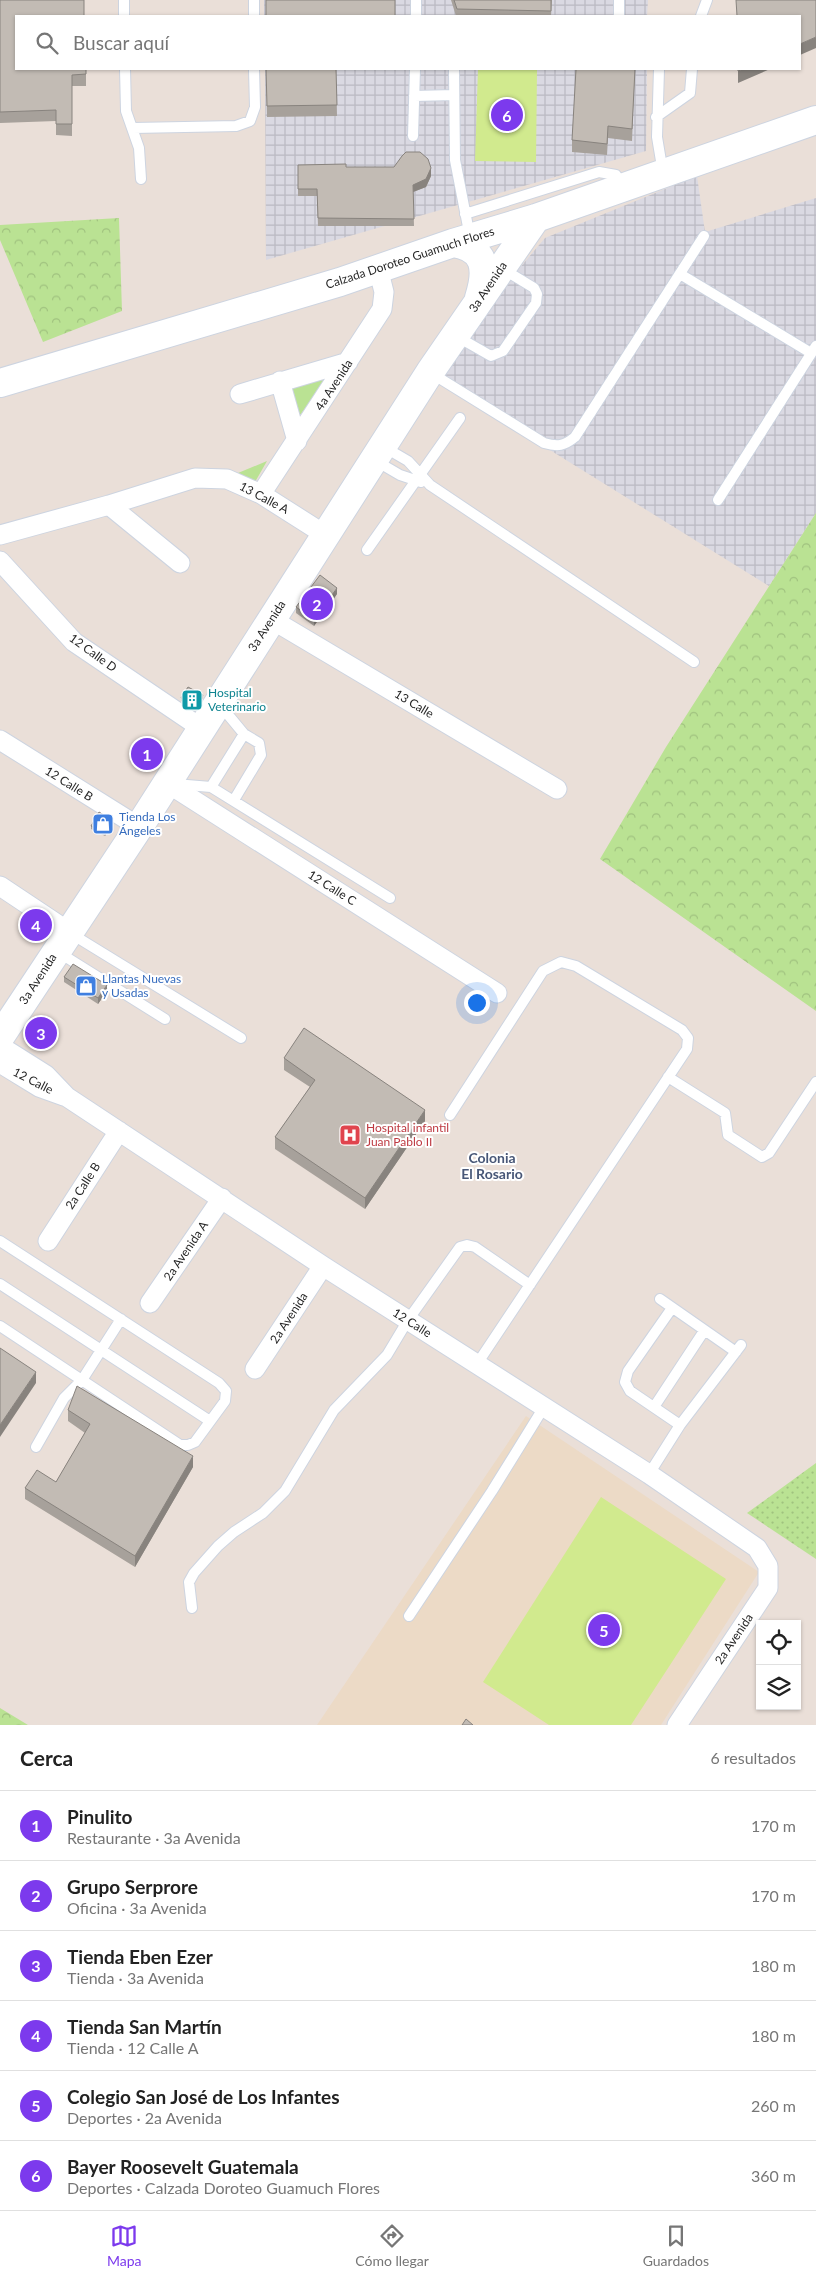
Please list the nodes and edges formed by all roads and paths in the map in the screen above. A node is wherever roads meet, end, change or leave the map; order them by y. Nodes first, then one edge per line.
1 (124, 0) edge
2 (254, 0) edge
3 (416, 0) edge
4 (619, 0) edge
5 (708, 0) edge
6 (124, 15) edge
7 (254, 15) edge
8 (416, 15) edge
9 (618, 15) edge
10 (701, 15) edge
11 (125, 70) edge
12 (254, 70) edge
13 (415, 70) edge
14 (454, 70) edge
15 (659, 70) edge
16 (692, 70) edge
17 (454, 95) junction
18 (414, 96) junction
19 (656, 117) junction
20 (816, 120) edge
21 (132, 128) junction
22 (413, 136) dead end
23 (664, 174) junction
24 (141, 178) dead end
25 (624, 187) junction
26 (536, 218) junction
27 (463, 232) junction
28 (704, 236) dead end
29 (378, 268) junction
30 (502, 268) junction
31 (680, 274) junction
32 (478, 302) junction
33 (455, 335) junction
34 (814, 350) edge
35 (348, 362) junction
36 (430, 372) junction
37 (280, 382) junction
38 (0, 383) edge
39 (240, 394) dead end
40 (460, 418) dead end
41 (297, 441) junction
42 (379, 453) junction
43 (418, 477) junction
44 (261, 494) junction
45 (718, 500) dead end
46 (109, 505) junction
47 (0, 535) edge
48 (327, 536) junction
49 (367, 550) dead end
50 (0, 561) edge
51 (180, 563) dead end
52 (271, 619) junction
53 (694, 662) dead end
54 (218, 702) junction
55 (201, 728) junction
56 (244, 734) junction
57 (0, 740) edge
58 (166, 783) junction
59 (211, 787) junction
60 (557, 789) dead end
61 (234, 800) junction
62 (139, 827) junction
63 (0, 886) edge
64 (390, 898) dead end
65 (62, 942) junction
66 (497, 993) dead end
67 (164, 1020) dead end
68 (0, 1037) edge
69 (241, 1038) dead end
70 (0, 1046) edge
71 (0, 1063) edge
72 (668, 1077) junction
73 (816, 1082) edge
74 (67, 1097) junction
75 (450, 1115) dead end
76 (119, 1131) junction
77 (222, 1198) junction
78 (0, 1240) edge
79 (48, 1240) dead end
80 (323, 1266) junction
81 (0, 1284) edge
82 (530, 1285) junction
83 (660, 1299) dead end
84 (150, 1304) dead end
85 (672, 1308) junction
86 (121, 1319) junction
87 (408, 1320) junction
88 (0, 1326) edge
89 (704, 1331) junction
90 (101, 1350) junction
91 (477, 1364) junction
92 (255, 1369) dead end
93 (82, 1380) junction
94 (544, 1407) junction
95 (654, 1407) junction
96 (210, 1421) junction
97 (680, 1425) junction
98 (36, 1448) dead end
99 (649, 1474) junction
100 (758, 1548) joint
101 (192, 1608) dead end
102 (409, 1616) dead end
103 (677, 1725) edge

1 - 6 lane
2 - 7 lane
3 - 8 lane
4 - 9 lane
5 - 10 lane
11 - 21 lane
12 - 21 lane
13 - 18 lane
14 - 17 lane
15 - 19 lane
16 - 19 lane
17 - 18 lane
17 - 27 lane
18 - 22 lane
19 - 23 lane
20 - 23 main road, Calzada Doroteo Guamuch Flores
21 - 24 lane
23 - 25 main road, Calzada Doroteo Guamuch Flores
25 - 26 main road, Calzada Doroteo Guamuch Flores
25 - 27 lane
26 - 27 main road, Calzada Doroteo Guamuch Flores
26 - 30 main road, 3a Avenida
27 - 29 main road, Calzada Doroteo Guamuch Flores
27 - 32 main road
28 - 31 lane
29 - 35 street, 4a Avenida
29 - 38 main road, Calzada Doroteo Guamuch Flores
30 - 32 main road, 3a Avenida
30 - 33 lane
31 - 34 lane
31 - 36 lane
32 - 33 main road, 3a Avenida
33 - 36 main road, 3a Avenida
34 - 45 lane
35 - 37 street
35 - 41 street, 4a Avenida
36 - 42 main road, 3a Avenida
37 - 39 street
37 - 41 street
40 - 43 lane
41 - 44 street, 4a Avenida
42 - 43 lane
42 - 43 lane
42 - 48 main road, 3a Avenida
43 - 49 lane
43 - 53 lane
44 - 46 street, 13 Calle A
44 - 48 street, 13 Calle A
46 - 47 street
46 - 51 street
48 - 52 main road, 3a Avenida
50 - 55 street, 12 Calle D
52 - 54 main road, 3a Avenida
52 - 60 street, 13 Calle
54 - 55 main road, 3a Avenida
54 - 56 lane
55 - 58 main road, 3a Avenida
56 - 59 lane
56 - 61 lane
57 - 62 street, 12 Calle B
58 - 59 lane
58 - 62 main road, 3a Avenida
58 - 66 street, 12 Calle C
59 - 61 lane
61 - 64 lane
62 - 65 main road, 3a Avenida
63 - 65 street
65 - 67 lane
65 - 68 main road, 3a Avenida
65 - 69 lane
70 - 74 street, 12 Calle
71 - 74 street, 12 Calle
72 - 73 lane
72 - 75 lane
72 - 82 lane
74 - 76 street, 12 Calle
76 - 77 street, 12 Calle
76 - 79 street, 2a Calle B
77 - 80 street, 12 Calle
77 - 84 street, 2a Avenida A
78 - 86 lane
80 - 87 street, 12 Calle
80 - 92 street, 2a Avenida
81 - 90 lane
82 - 87 lane
82 - 91 lane
83 - 85 lane
85 - 89 lane
85 - 95 lane
86 - 90 lane
86 - 96 lane
87 - 91 street, 12 Calle
87 - 101 lane
88 - 93 lane
89 - 95 lane
89 - 97 lane
90 - 93 lane
90 - 96 lane
91 - 94 street, 12 Calle
93 - 96 lane
93 - 98 lane
94 - 99 street, 12 Calle
94 - 102 lane
95 - 97 lane
97 - 99 lane
99 - 100 street, 12 Calle
100 - 103 street, 2a Avenida

